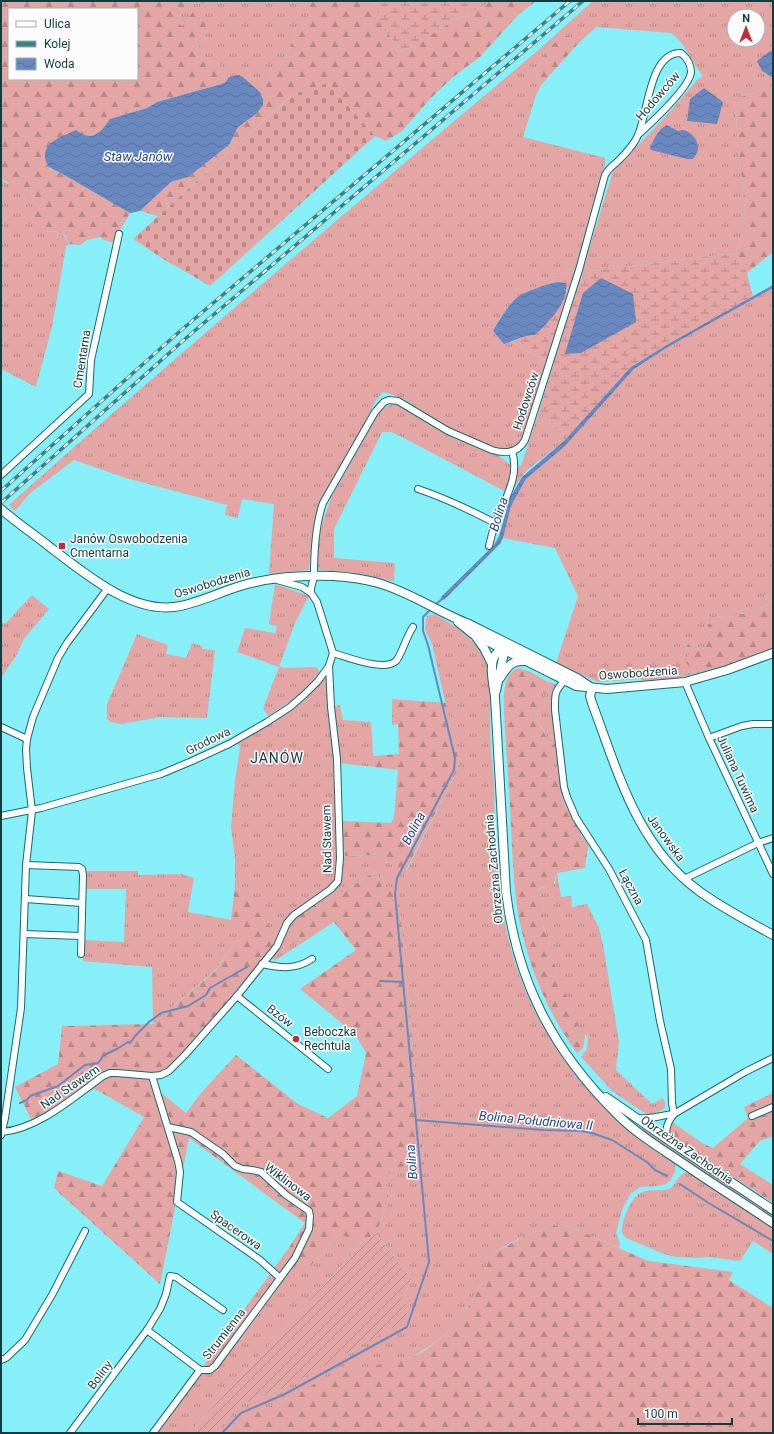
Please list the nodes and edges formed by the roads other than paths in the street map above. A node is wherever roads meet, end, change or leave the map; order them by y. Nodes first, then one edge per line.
1 (639, 134) junction
2 (119, 234) dead end
3 (512, 452) junction
4 (1, 475) edge
5 (418, 489) dead end
6 (1, 509) edge
7 (495, 523) junction
8 (489, 546) dead end
9 (303, 576) junction
10 (314, 576) junction
11 (274, 579) junction
12 (302, 587) junction
13 (108, 588) junction
14 (311, 590) junction
15 (451, 617) junction
16 (413, 627) dead end
17 (473, 634) junction
18 (497, 638) junction
19 (503, 649) junction
20 (519, 649) junction
21 (333, 653) junction
22 (773, 653) edge
23 (527, 661) junction
24 (492, 665) junction
25 (328, 666) junction
26 (499, 678) junction
27 (565, 680) junction
28 (685, 682) junction
29 (592, 688) junction
30 (495, 697) junction
31 (773, 724) edge
32 (1, 727) edge
33 (709, 738) junction
34 (27, 739) junction
35 (32, 811) junction
36 (1, 816) edge
37 (773, 838) edge
38 (758, 843) junction
39 (26, 866) junction
40 (773, 874) edge
41 (684, 879) junction
42 (25, 899) junction
43 (82, 903) junction
44 (24, 934) junction
45 (773, 935) edge
46 (81, 936) junction
47 (81, 954) dead end
48 (312, 959) dead end
49 (262, 964) junction
50 (237, 996) junction
51 (773, 1058) edge
52 (328, 1069) dead end
53 (152, 1076) junction
54 (594, 1089) junction
55 (773, 1107) edge
56 (674, 1114) junction
57 (752, 1116) dead end
58 (636, 1118) junction
59 (168, 1127) junction
60 (2, 1134) edge
61 (668, 1140) junction
62 (773, 1210) edge
63 (773, 1223) edge
64 (85, 1231) dead end
65 (280, 1278) junction
66 (223, 1310) dead end
67 (147, 1330) junction
68 (1, 1360) edge
69 (200, 1370) junction
70 (70, 1433) edge
71 (153, 1433) edge

1 - 1 street, Hodowców
1 - 3 street, Hodowców
2 - 4 street, Cmentarna
3 - 7 street
3 - 10 street
5 - 7 street
6 - 13 street, Oswobodzenia
7 - 8 street
9 - 10 street, Oswobodzenia
9 - 11 street, Oswobodzenia
9 - 12 street
9 - 14 street
10 - 14 street
10 - 15 street, Oswobodzenia
11 - 12 street
11 - 13 street, Oswobodzenia
12 - 14 street
13 - 34 street
14 - 21 street
15 - 17 street, Oswobodzenia
15 - 18 street, Oswobodzenia
16 - 21 street
17 - 19 street, Oswobodzenia
17 - 24 street, Oswobodzenia
18 - 19 street
18 - 20 street, Oswobodzenia
19 - 20 street, Oswobodzenia
19 - 23 street, Oswobodzenia
19 - 24 street
19 - 26 street, Obrzeżna Zachodnia
20 - 29 street, Oswobodzenia
21 - 25 street, Grodowa
22 - 28 street, Oswobodzenia
23 - 26 street, Obrzeżna Zachodnia
23 - 27 street, Oswobodzenia
24 - 30 street, Obrzeżna Zachodnia
25 - 35 street, Grodowa
25 - 49 street, Nad Stawem
26 - 30 street, Obrzeżna Zachodnia
27 - 29 street, Oswobodzenia
27 - 56 street, Łączna
28 - 29 street, Oswobodzenia
28 - 33 street, Juliana Tuwima
29 - 41 street, Janowska
30 - 54 street, Obrzeżna Zachodnia
31 - 33 street
32 - 34 street
33 - 38 street, Juliana Tuwima
34 - 35 street
35 - 36 street, Grodowa
35 - 39 street
37 - 38 street
38 - 40 street, Juliana Tuwima
38 - 41 street
39 - 42 street
39 - 43 street
41 - 45 street, Janowska
42 - 43 street
42 - 44 street
43 - 46 street
44 - 46 street
44 - 60 street
46 - 47 street
48 - 49 street
49 - 50 street, Nad Stawem
50 - 52 street, Bzów
50 - 53 street, Nad Stawem
51 - 56 street
53 - 59 street
53 - 60 street, Nad Stawem
54 - 58 street, Obrzeżna Zachodnia
54 - 63 street, Obrzeżna Zachodnia
55 - 57 street
56 - 58 street
56 - 61 street
58 - 61 street, Obrzeżna Zachodnia
59 - 65 street, Spacerowa
59 - 65 street, Wiklinowa
61 - 62 street, Obrzeżna Zachodnia
64 - 68 street
65 - 69 street, Strumienna
66 - 67 street, Boliny
67 - 69 street
67 - 70 street, Boliny
69 - 71 street, Strumienna

